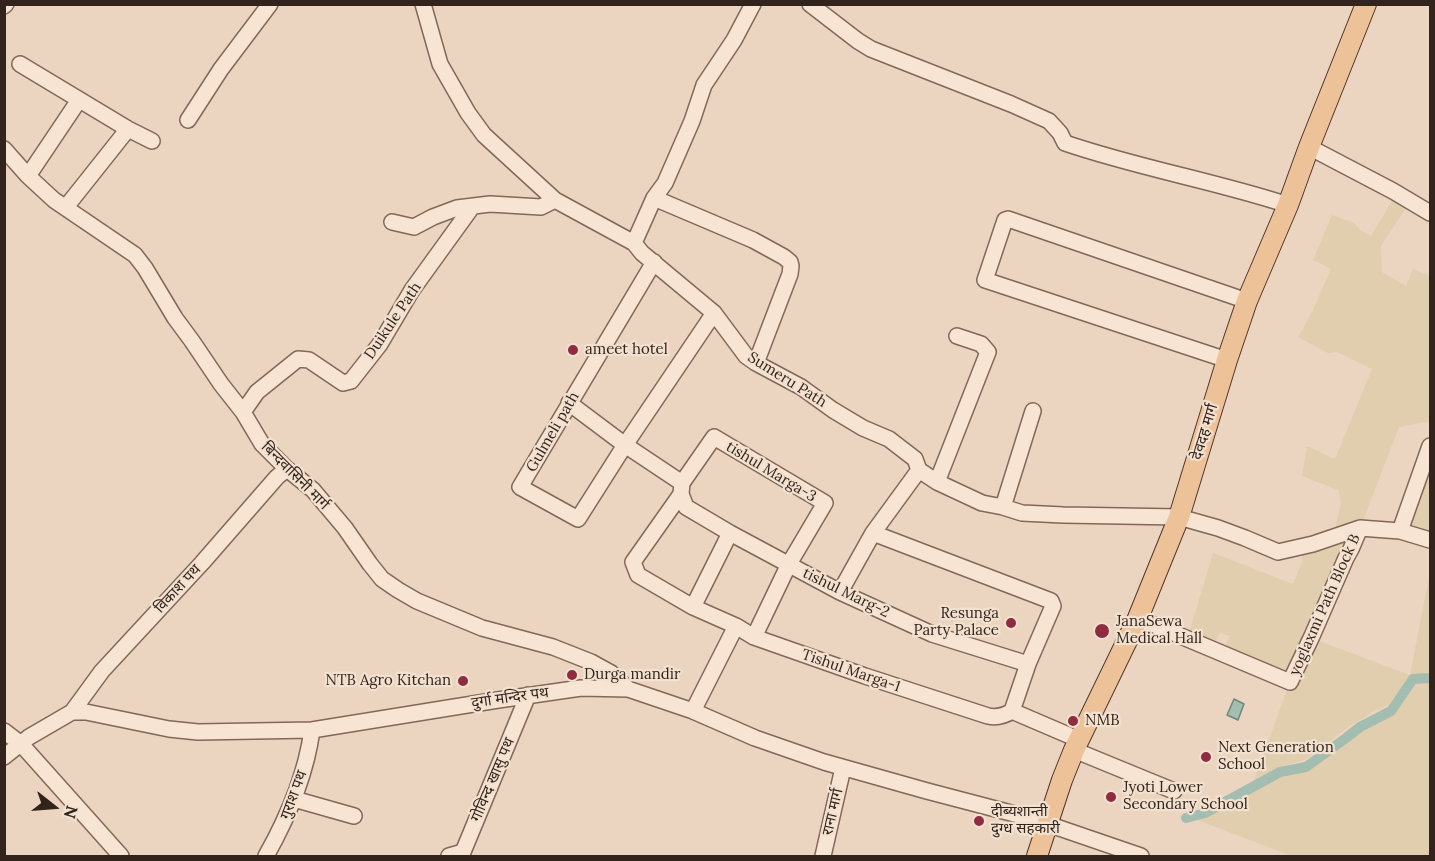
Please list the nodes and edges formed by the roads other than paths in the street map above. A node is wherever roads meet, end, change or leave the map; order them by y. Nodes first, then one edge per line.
1 (270, 4) edge
2 (423, 4) edge
3 (753, 4) edge
4 (810, 4) edge
5 (1366, 4) edge
6 (20, 64) dead end
7 (79, 100) junction
8 (188, 120) dead end
9 (128, 129) junction
10 (152, 141) dead end
11 (1309, 147) junction
12 (4, 149) edge
13 (28, 176) junction
14 (654, 198) junction
15 (555, 200) junction
16 (1288, 205) junction
17 (66, 207) junction
18 (472, 207) junction
19 (1431, 213) edge
20 (392, 222) dead end
21 (634, 243) junction
22 (654, 262) junction
23 (1247, 301) junction
24 (714, 313) junction
25 (957, 336) dead end
26 (1227, 360) junction
27 (756, 363) junction
28 (569, 404) junction
29 (1033, 411) dead end
30 (243, 412) junction
31 (625, 445) junction
32 (1431, 446) edge
33 (287, 469) junction
34 (919, 470) junction
35 (937, 482) junction
36 (681, 489) junction
37 (1003, 507) junction
38 (1179, 517) junction
39 (1360, 528) junction
40 (1400, 531) junction
41 (730, 533) junction
42 (873, 533) junction
43 (1431, 540) edge
44 (789, 564) junction
45 (840, 592) junction
46 (693, 607) junction
47 (1138, 618) junction
48 (736, 626) junction
49 (754, 637) junction
50 (1028, 664) junction
51 (628, 689) junction
52 (528, 695) junction
53 (693, 711) junction
54 (1012, 711) junction
55 (72, 712) junction
56 (312, 730) junction
57 (4, 731) edge
58 (21, 744) junction
59 (1076, 746) junction
60 (4, 757) edge
61 (843, 768) junction
62 (1174, 791) dead end
63 (294, 799) junction
64 (354, 816) dead end
65 (1047, 824) junction
66 (121, 856) edge
67 (266, 856) edge
68 (449, 856) edge
69 (823, 856) edge
70 (1037, 856) edge
71 (1141, 856) edge

1 - 8 street
2 - 15 street, Sumeru Path
3 - 14 street
4 - 16 street
5 - 11 main road, देवदह मार्ग
6 - 7 street
7 - 9 street
7 - 13 street
9 - 10 street
9 - 17 street
11 - 16 main road, देवदह मार्ग
11 - 19 street
12 - 13 street, बिन्दवासिनी मार्ग
13 - 17 street, बिन्दवासिनी मार्ग
14 - 21 street
14 - 27 street
15 - 18 street
15 - 21 street, Sumeru Path
16 - 23 main road, देवदह मार्ग
17 - 30 street, बिन्दवासिनी मार्ग
18 - 20 street
18 - 30 street, Duikule Path
21 - 22 street, Sumeru Path
22 - 24 street, Sumeru Path
22 - 28 street, Gulmeli path
23 - 26 main road, देवदह मार्ग
23 - 26 street
24 - 27 street, Sumeru Path
24 - 31 street, Gulmeli path
25 - 35 street
26 - 38 main road, देवदह मार्ग
27 - 34 street, Sumeru Path
28 - 31 street, tishul Marg-2
28 - 31 street, Gulmeli path
29 - 37 street
30 - 33 street, बिन्दवासिनी मार्ग
31 - 36 street, tishul Marg-2
32 - 40 street
33 - 51 street, बिन्दवासिनी मार्ग
33 - 55 street, विकाश पथ
34 - 35 street, Sumeru Path
34 - 42 street
35 - 37 street, Sumeru Path
36 - 41 street, tishul Marg-2
36 - 44 street, tishul Marga-3
36 - 46 street, Tishul Marga-1
37 - 38 street, Sumeru Path
38 - 39 street, Sumeru Path
38 - 47 main road, देवदह मार्ग
39 - 40 street
39 - 47 street, yoglaxmi Path Block B
40 - 43 street
41 - 44 street, tishul Marg-2
41 - 46 street
42 - 45 street
42 - 50 street
44 - 45 street, tishul Marg-2
44 - 49 street
45 - 50 street, tishul Marg-2
46 - 48 street, Tishul Marga-1
47 - 59 main road, देवदह मार्ग
48 - 49 street, Tishul Marga-1
48 - 53 street
49 - 54 street, Tishul Marga-1
50 - 54 street
51 - 52 street, दुर्गा मन्दिर पथ
51 - 53 street, दुर्गा मन्दिर पथ
52 - 56 street, दुर्गा मन्दिर पथ
52 - 68 street, गोविन्द खासु पथ
53 - 61 street, दुर्गा मन्दिर पथ
54 - 59 street
55 - 56 street, दुर्गा मन्दिर पथ
55 - 58 street
56 - 63 street, गुराश पथ
57 - 58 street
58 - 60 street
58 - 66 street
59 - 62 street
59 - 65 main road, देवदह मार्ग
61 - 65 street, दुर्गा मन्दिर पथ
61 - 69 street, राना मार्ग
63 - 64 street
63 - 67 street, गुराश पथ
65 - 70 main road, देवदह मार्ग
65 - 71 street, दुर्गा मन्दिर पथ

